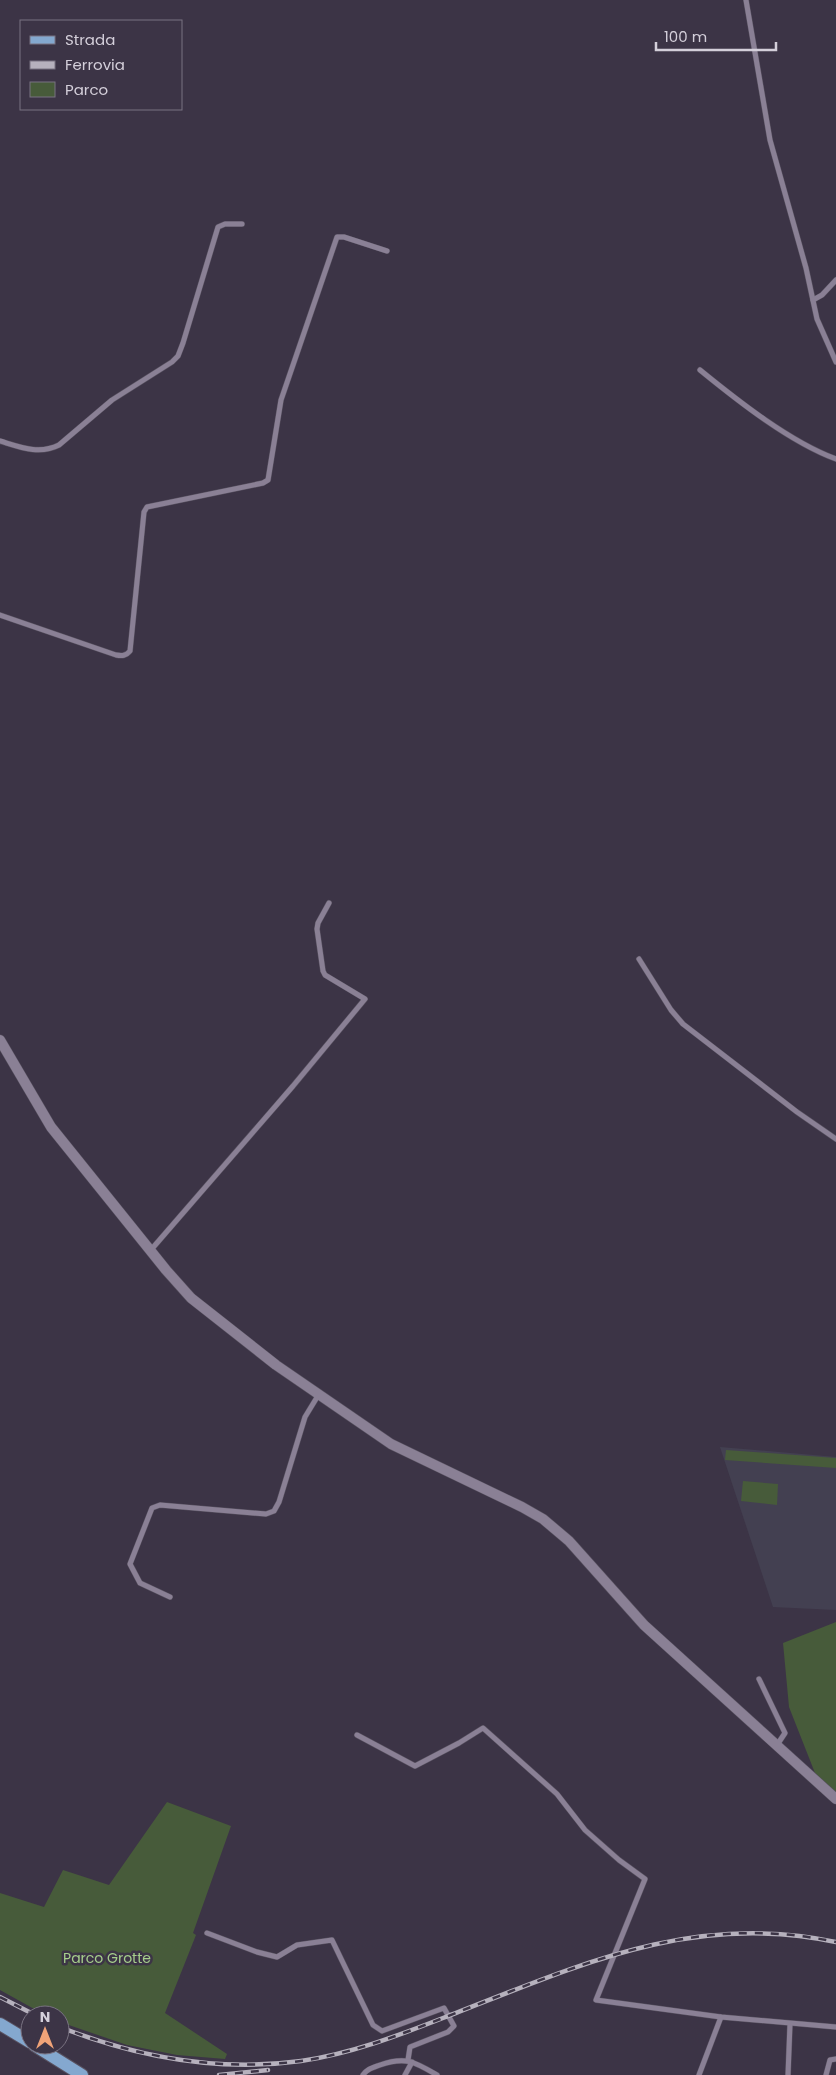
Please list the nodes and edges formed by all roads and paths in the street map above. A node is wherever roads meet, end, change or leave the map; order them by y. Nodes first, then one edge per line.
1 (746, 0) edge
2 (242, 224) dead end
3 (387, 251) dead end
4 (836, 280) edge
5 (813, 300) junction
6 (836, 362) edge
7 (700, 370) dead end
8 (0, 441) edge
9 (836, 459) edge
10 (0, 615) edge
11 (329, 904) dead end
12 (639, 959) dead end
13 (0, 1040) edge
14 (836, 1139) edge
15 (150, 1251) junction
16 (319, 1394) junction
17 (170, 1597) dead end
18 (759, 1679) dead end
19 (357, 1735) dead end
20 (777, 1745) junction
21 (836, 1799) edge
22 (207, 1933) dead end
23 (721, 2017) junction
24 (0, 2024) edge
25 (790, 2024) junction
26 (836, 2027) edge
27 (20, 2036) edge
28 (50, 2055) edge
29 (836, 2059) edge
30 (410, 2061) junction
31 (82, 2075) edge
32 (363, 2075) edge
33 (405, 2075) edge
34 (437, 2075) edge
35 (699, 2075) edge
36 (788, 2075) edge
37 (826, 2075) edge

1 - 5 street
2 - 8 street
3 - 10 street
4 - 5 street
5 - 6 street
7 - 9 street
11 - 15 street
12 - 14 street
13 - 15 main road
15 - 16 main road
16 - 17 street
16 - 20 main road
18 - 20 street
19 - 23 street
20 - 21 main road
22 - 30 street
23 - 25 street
23 - 35 street
24 - 27 main road
25 - 26 street
25 - 36 street
28 - 31 main road
29 - 37 street
30 - 32 street
30 - 33 street
30 - 34 street

